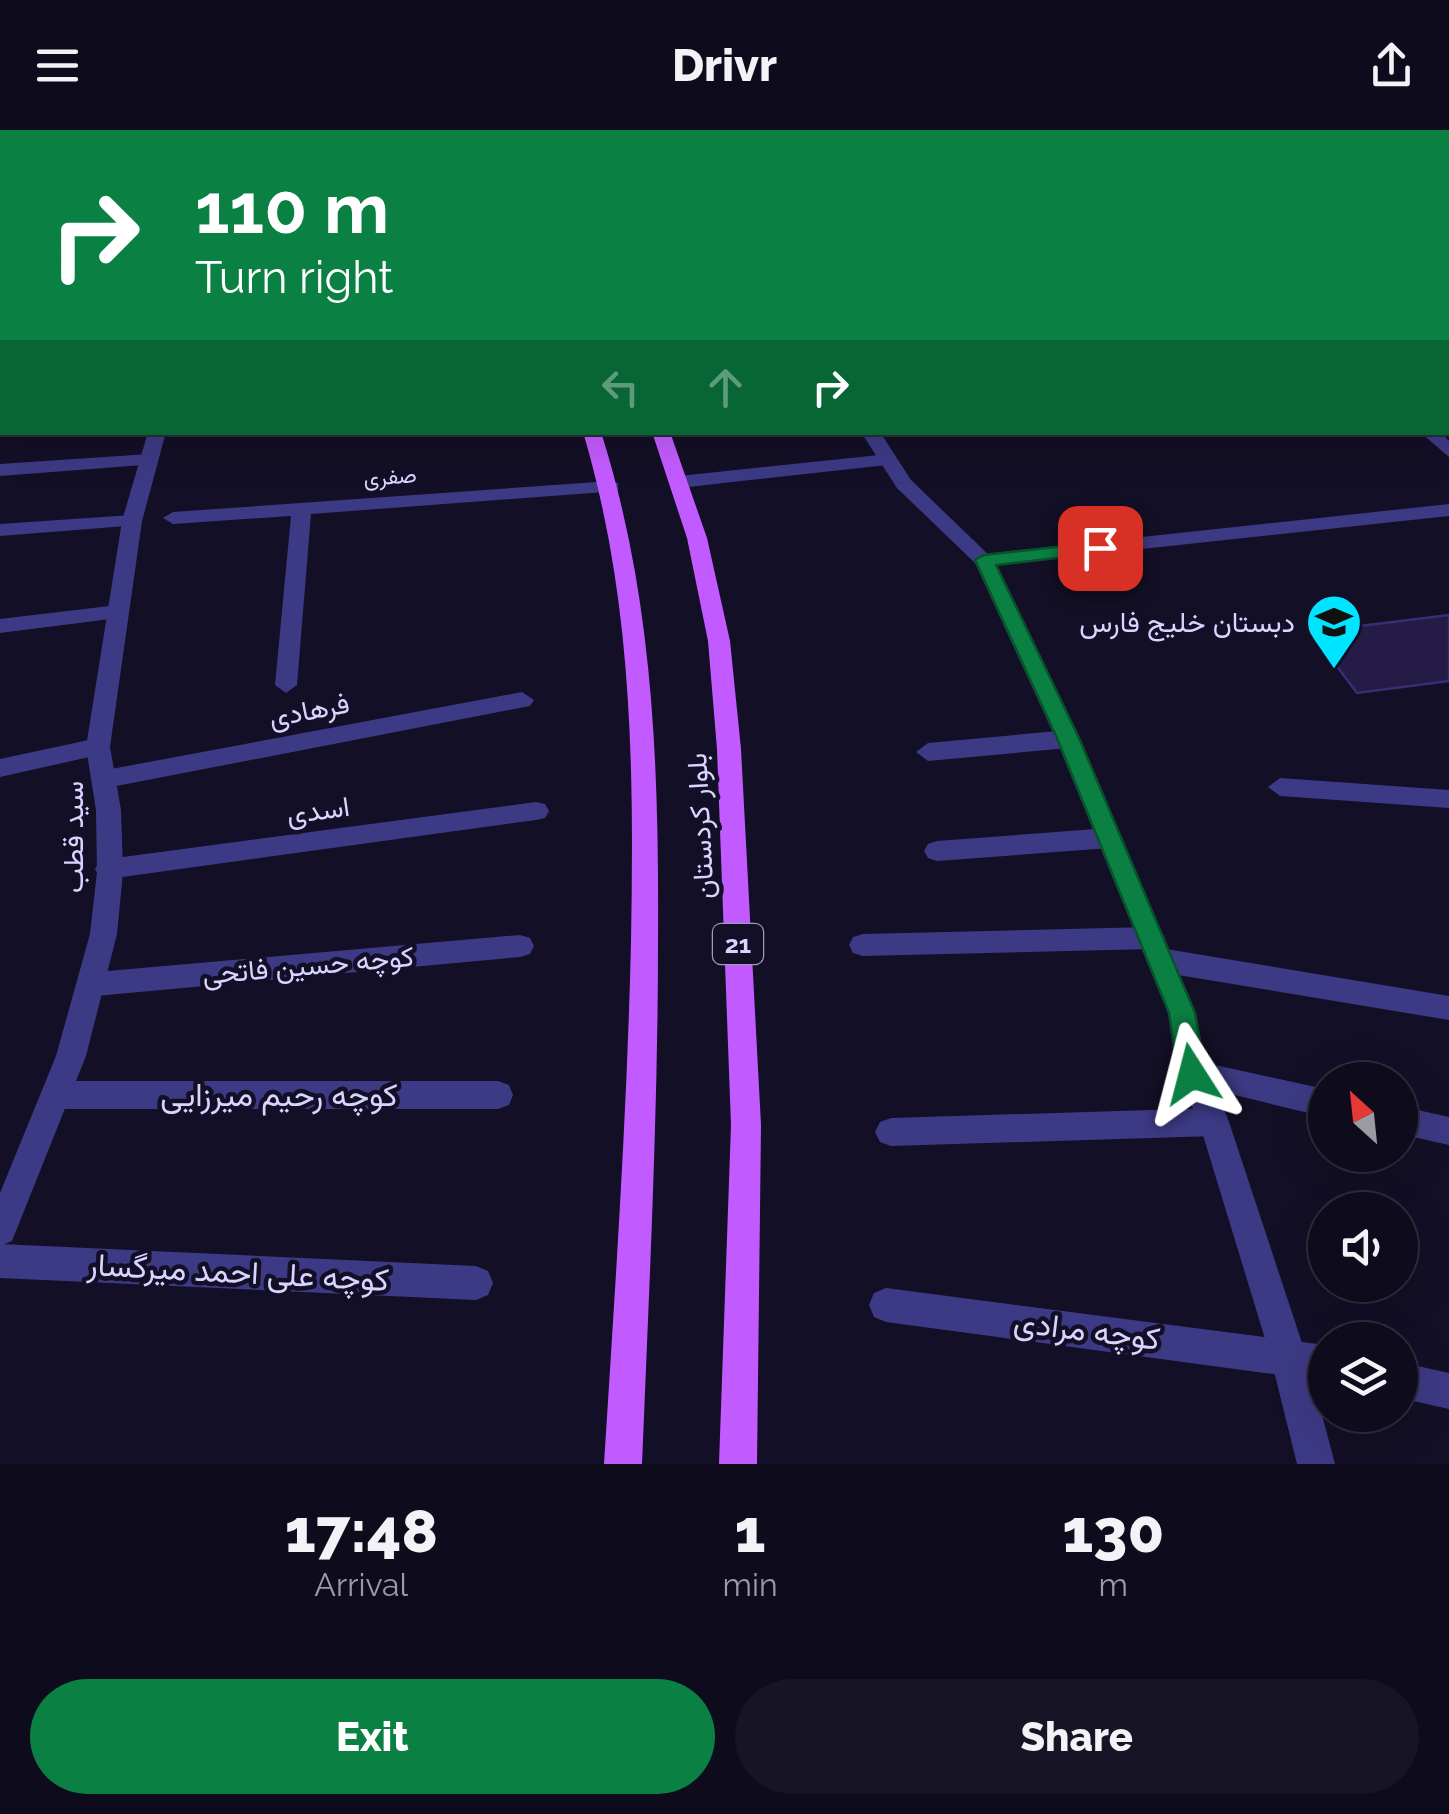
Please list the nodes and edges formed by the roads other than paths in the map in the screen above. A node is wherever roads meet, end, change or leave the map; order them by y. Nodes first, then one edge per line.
1 (156, 435) edge
2 (593, 435) edge
3 (662, 435) edge
4 (872, 435) edge
5 (149, 460) junction
6 (889, 460) junction
7 (0, 470) edge
8 (679, 482) junction
9 (611, 487) junction
10 (302, 507) junction
11 (1449, 510) edge
12 (173, 518) dead end
13 (132, 521) junction
14 (0, 530) edge
15 (984, 560) junction
16 (118, 612) junction
17 (0, 626) edge
18 (286, 685) dead end
19 (522, 700) dead end
20 (1068, 738) junction
21 (98, 748) junction
22 (928, 752) dead end
23 (0, 768) edge
24 (106, 779) junction
25 (1280, 786) dead end
26 (1449, 799) edge
27 (536, 811) dead end
28 (1110, 838) junction
29 (937, 851) dead end
30 (108, 869) junction
31 (862, 945) dead end
32 (520, 946) dead end
33 (1156, 949) junction
34 (96, 984) junction
35 (1449, 1008) edge
36 (1192, 1074) junction
37 (60, 1095) junction
38 (498, 1096) dead end
39 (1308, 1099) edge
40 (1214, 1122) junction
41 (1418, 1124) edge
42 (1449, 1131) edge
43 (891, 1132) dead end
44 (0, 1230) edge
45 (0, 1261) edge
46 (476, 1283) dead end
47 (886, 1305) dead end
48 (1288, 1355) junction
49 (1308, 1359) edge
50 (1418, 1384) edge
51 (1449, 1390) edge
52 (623, 1464) edge
53 (738, 1464) edge
54 (1316, 1464) edge

1 - 5 street, سید قطب
2 - 9 main road, بلوار کردستان
3 - 8 main road, بلوار کردستان / 21
4 - 6 street
5 - 7 street
5 - 13 street, سید قطب
6 - 8 street
6 - 15 street
8 - 53 main road, بلوار کردستان / 21
9 - 10 street, صفری
9 - 52 main road, بلوار کردستان
10 - 12 street, صفری
10 - 18 street
11 - 15 street
13 - 14 street
13 - 16 street, سید قطب
15 - 20 street
16 - 17 street
16 - 21 street, سید قطب
19 - 24 street, فرهادی
20 - 22 street
20 - 28 street
21 - 23 street
21 - 24 street, سید قطب
24 - 30 street, سید قطب
25 - 26 street
27 - 30 street, اسدی
28 - 29 street
28 - 33 street
30 - 34 street, سید قطب
31 - 33 street
32 - 34 street, کوچه حسین فاتحی
33 - 35 street
33 - 36 street
34 - 37 street, سید قطب
36 - 39 street
36 - 40 street
37 - 38 street, کوچه رحیم میرزایی
37 - 44 street, سید قطب
40 - 43 street
40 - 48 street
41 - 42 street
45 - 46 street, کوچه علی احمد میرگسار
47 - 48 street, کوچه مرادی
48 - 49 street, کوچه مرادی
48 - 54 street
50 - 51 street

